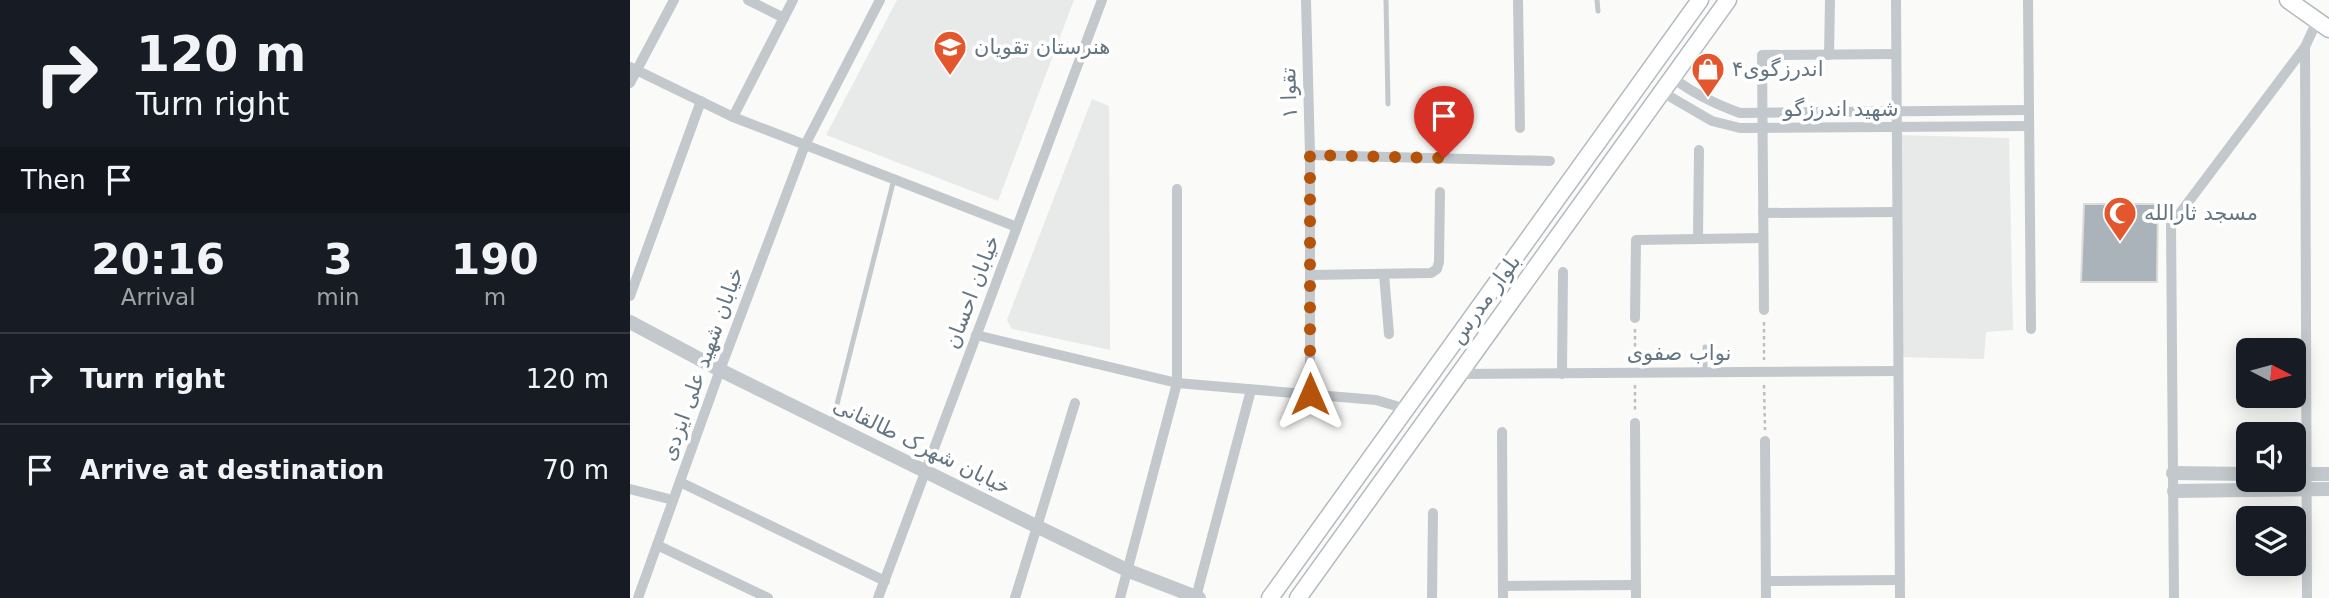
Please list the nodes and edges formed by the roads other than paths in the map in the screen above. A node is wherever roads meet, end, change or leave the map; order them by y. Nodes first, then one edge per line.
1 (674, 0) edge
2 (748, 0) edge
3 (793, 0) edge
4 (880, 0) edge
5 (1102, 0) edge
6 (1306, 0) edge
7 (1386, 0) edge
8 (1518, 0) edge
9 (1597, 0) edge
10 (1700, 0) edge
11 (1728, 0) edge
12 (1830, 0) edge
13 (1896, 0) edge
14 (2028, 0) edge
15 (2288, 0) edge
16 (1598, 10) dead end
17 (784, 18) junction
18 (2323, 25) edge
19 (2305, 47) junction
20 (1896, 54) junction
21 (1829, 55) junction
22 (633, 69) edge
23 (1673, 78) junction
24 (630, 83) edge
25 (1662, 92) junction
26 (701, 101) junction
27 (1388, 104) dead end
28 (2029, 110) junction
29 (1896, 112) junction
30 (1762, 113) junction
31 (733, 117) junction
32 (2029, 127) junction
33 (1520, 128) dead end
34 (1896, 128) junction
35 (1762, 129) junction
36 (805, 145) junction
37 (1699, 150) dead end
38 (1310, 155) junction
39 (1550, 161) dead end
40 (894, 179) junction
41 (1177, 189) dead end
42 (1440, 192) dead end
43 (1897, 212) junction
44 (1763, 213) junction
45 (1017, 227) junction
46 (1698, 238) junction
47 (1763, 238) junction
48 (1563, 272) dead end
49 (1384, 274) junction
50 (1310, 275) junction
51 (630, 296) edge
52 (1764, 310) dead end
53 (1634, 318) dead end
54 (630, 322) edge
55 (2031, 330) dead end
56 (1389, 334) dead end
57 (976, 335) junction
58 (1705, 346) dead end
59 (720, 370) junction
60 (1898, 371) junction
61 (1705, 372) junction
62 (1459, 374) junction
63 (1562, 374) junction
64 (1177, 383) junction
65 (1251, 390) junction
66 (1310, 394) junction
67 (1075, 403) dead end
68 (1406, 409) junction
69 (2302, 422) edge
70 (1635, 423) dead end
71 (832, 425) junction
72 (1502, 432) dead end
73 (1765, 441) dead end
74 (926, 472) junction
75 (2173, 473) junction
76 (2236, 474) edge
77 (2306, 474) edge
78 (2329, 474) edge
79 (680, 482) junction
80 (2329, 489) edge
81 (632, 490) edge
82 (2307, 490) junction
83 (2174, 491) junction
84 (673, 500) junction
85 (1433, 513) dead end
86 (1035, 526) junction
87 (657, 545) junction
88 (1129, 571) junction
89 (1900, 580) junction
90 (885, 581) junction
91 (1766, 581) junction
92 (1636, 585) junction
93 (1503, 592) edge
94 (1198, 597) edge
95 (638, 598) edge
96 (768, 598) edge
97 (878, 598) edge
98 (1015, 598) edge
99 (1120, 598) edge
100 (1270, 598) edge
101 (1298, 598) edge
102 (1432, 598) edge
103 (1636, 598) edge
104 (1766, 598) edge
105 (1900, 598) edge
106 (2174, 598) edge
107 (2307, 598) edge

1 - 22 street
2 - 17 street
3 - 17 street
4 - 36 street, خیابان شهید علی ایزدی
5 - 45 street, خیابان احسان
6 - 38 street, تقوا ۱
7 - 27 lane
8 - 33 street
9 - 16 lane
10 - 68 main road, بلوار مدرس
11 - 23 main road, بلوار مدرس
12 - 21 street
13 - 20 street
14 - 28 street
15 - 18 main road
17 - 31 street
18 - 19 street
19 - 69 street
19 - 75 street
20 - 21 street
20 - 29 street
21 - 30 street
22 - 24 street
22 - 26 street
23 - 25 main road, بلوار مدرس
23 - 30 street
25 - 35 street, شهید اندرزگو
25 - 62 main road, بلوار مدرس
26 - 31 street
26 - 51 street
28 - 29 street
28 - 32 street
29 - 30 street
29 - 34 street
30 - 35 street
31 - 36 street
32 - 34 street, شهید اندرزگو
32 - 55 street
34 - 35 street, شهید اندرزگو
34 - 43 street
35 - 44 street
36 - 40 street
36 - 59 street, خیابان شهید علی ایزدی
37 - 46 street
38 - 39 street
38 - 50 street, تقوا ۱
40 - 45 street
40 - 71 lane
41 - 64 street
42 - 49 street
43 - 44 street
43 - 60 street
44 - 47 street
45 - 57 street, خیابان احسان
46 - 47 street
46 - 53 street
47 - 52 street
48 - 63 street
49 - 50 street
49 - 56 street
50 - 66 street, تقوا ۱
54 - 59 street, خیابان شهرک طالقانی
57 - 64 street
57 - 74 street, خیابان احسان
58 - 61 lane
59 - 71 street, خیابان شهرک طالقانی
59 - 79 street, خیابان شهید علی ایزدی
60 - 61 street, نواب صفوی
60 - 89 street
61 - 63 street, نواب صفوی
62 - 63 street, نواب صفوی
62 - 101 main road, بلوار مدرس
64 - 65 street
64 - 88 street
65 - 66 street
65 - 94 street
66 - 68 street
67 - 86 street
68 - 100 main road, بلوار مدرس
70 - 92 street
71 - 74 street, خیابان شهرک طالقانی
72 - 93 street
73 - 91 street
74 - 86 street, خیابان شهرک طالقانی
74 - 90 street, خیابان احسان
75 - 76 street
75 - 83 street
77 - 78 street
79 - 84 street, خیابان شهید علی ایزدی
79 - 90 street
80 - 82 street
81 - 84 street
82 - 83 street
82 - 107 street
83 - 106 street
84 - 87 street, خیابان شهید علی ایزدی
85 - 102 street
86 - 88 street, خیابان شهرک طالقانی
86 - 98 street
87 - 95 street, خیابان شهید علی ایزدی
87 - 96 street
88 - 94 street, خیابان شهرک طالقانی
88 - 99 street
89 - 91 street
89 - 105 street
90 - 97 street, خیابان احسان
91 - 104 street
92 - 93 street
92 - 103 street

